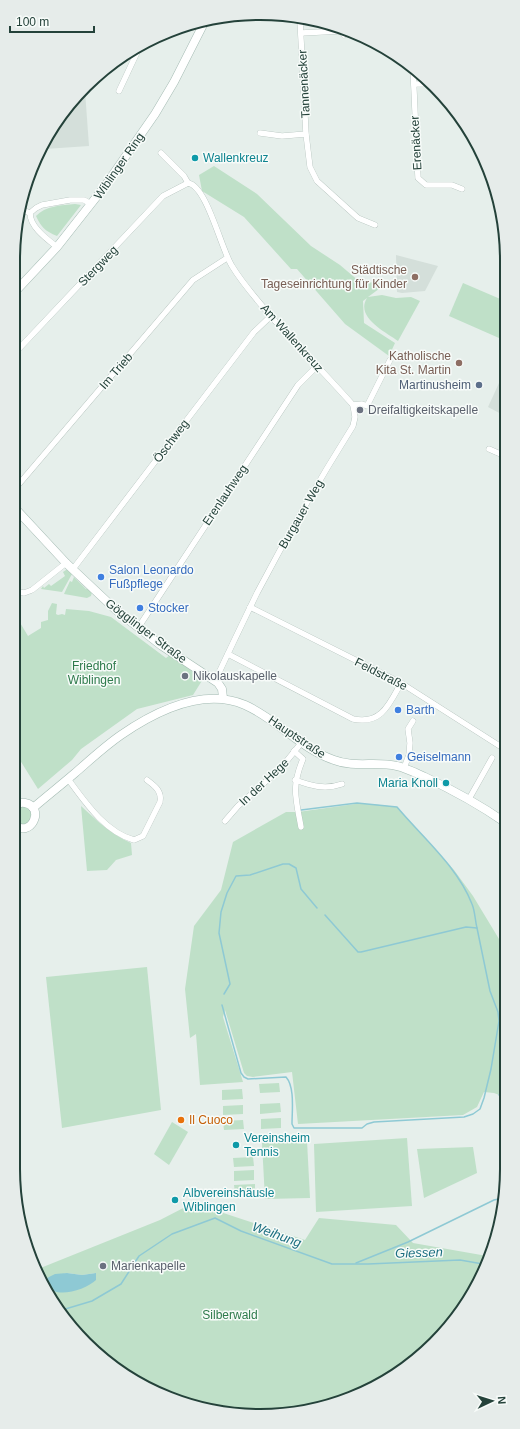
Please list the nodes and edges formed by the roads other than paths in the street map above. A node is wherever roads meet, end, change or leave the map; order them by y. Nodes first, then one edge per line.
1 (300, 24) edge
2 (202, 27) edge
3 (332, 31) edge
4 (301, 33) junction
5 (136, 54) edge
6 (413, 76) edge
7 (414, 84) junction
8 (423, 84) edge
9 (120, 91) dead end
10 (260, 132) dead end
11 (306, 134) junction
12 (161, 153) dead end
13 (190, 183) junction
14 (462, 190) dead end
15 (91, 204) junction
16 (25, 211) edge
17 (30, 213) junction
18 (374, 225) dead end
19 (57, 247) junction
20 (227, 258) junction
21 (20, 287) edge
22 (271, 316) junction
23 (20, 348) edge
24 (390, 360) dead end
25 (317, 366) junction
26 (354, 405) junction
27 (489, 449) dead end
28 (500, 454) edge
29 (20, 484) edge
30 (20, 517) edge
31 (66, 563) junction
32 (73, 569) junction
33 (20, 592) edge
34 (250, 607) junction
35 (138, 628) junction
36 (228, 654) junction
37 (215, 681) junction
38 (401, 683) junction
39 (220, 698) junction
40 (414, 720) dead end
41 (302, 742) junction
42 (500, 746) edge
43 (294, 751) junction
44 (492, 758) dead end
45 (404, 768) junction
46 (68, 779) junction
47 (147, 780) dead end
48 (295, 780) junction
49 (342, 784) dead end
50 (469, 799) junction
51 (20, 803) edge
52 (33, 808) junction
53 (500, 819) edge
54 (225, 821) dead end
55 (301, 827) dead end
56 (20, 828) edge

1 - 4 street, Tannenäcker
2 - 15 main road, Wiblinger Ring
3 - 4 street, Tannenäcker
4 - 11 street, Tannenäcker
5 - 9 street
6 - 7 street, Erenäcker
7 - 8 street
7 - 14 street, Erenäcker
10 - 11 street, Tannenäcker
11 - 18 street, Tannenäcker
12 - 13 street
13 - 20 street, Am Wallenkreuz
13 - 23 street, Stergweg
15 - 17 street
15 - 19 main road, Wiblinger Ring
16 - 17 street
17 - 19 street
19 - 21 main road, Wiblinger Ring
20 - 22 street, Am Wallenkreuz
20 - 29 street, Im Trieb
22 - 25 street, Am Wallenkreuz
22 - 32 street, Öschweg
24 - 26 street
25 - 26 street, Am Wallenkreuz
25 - 35 street, Erenlauhweg
26 - 34 street, Burgauer Weg
27 - 28 street
30 - 31 main road, Gögglinger Straße
31 - 32 main road, Gögglinger Straße
31 - 33 street
32 - 35 main road, Gögglinger Straße
34 - 36 street, Burgauer Weg
34 - 38 street, Feldstraße
35 - 37 main road, Gögglinger Straße
36 - 37 street, Burgauer Weg
36 - 38 street
37 - 39 main road
38 - 42 street, Feldstraße
39 - 41 main road, Hauptstraße
39 - 46 main road
40 - 45 street
41 - 43 street, In der Hege
41 - 45 main road, Hauptstraße
43 - 48 street
43 - 54 street, In der Hege
44 - 50 street
45 - 50 main road, Hauptstraße
46 - 47 street
46 - 52 main road
48 - 49 street
48 - 55 street
50 - 53 main road, Hauptstraße
51 - 52 main road
52 - 56 main road

